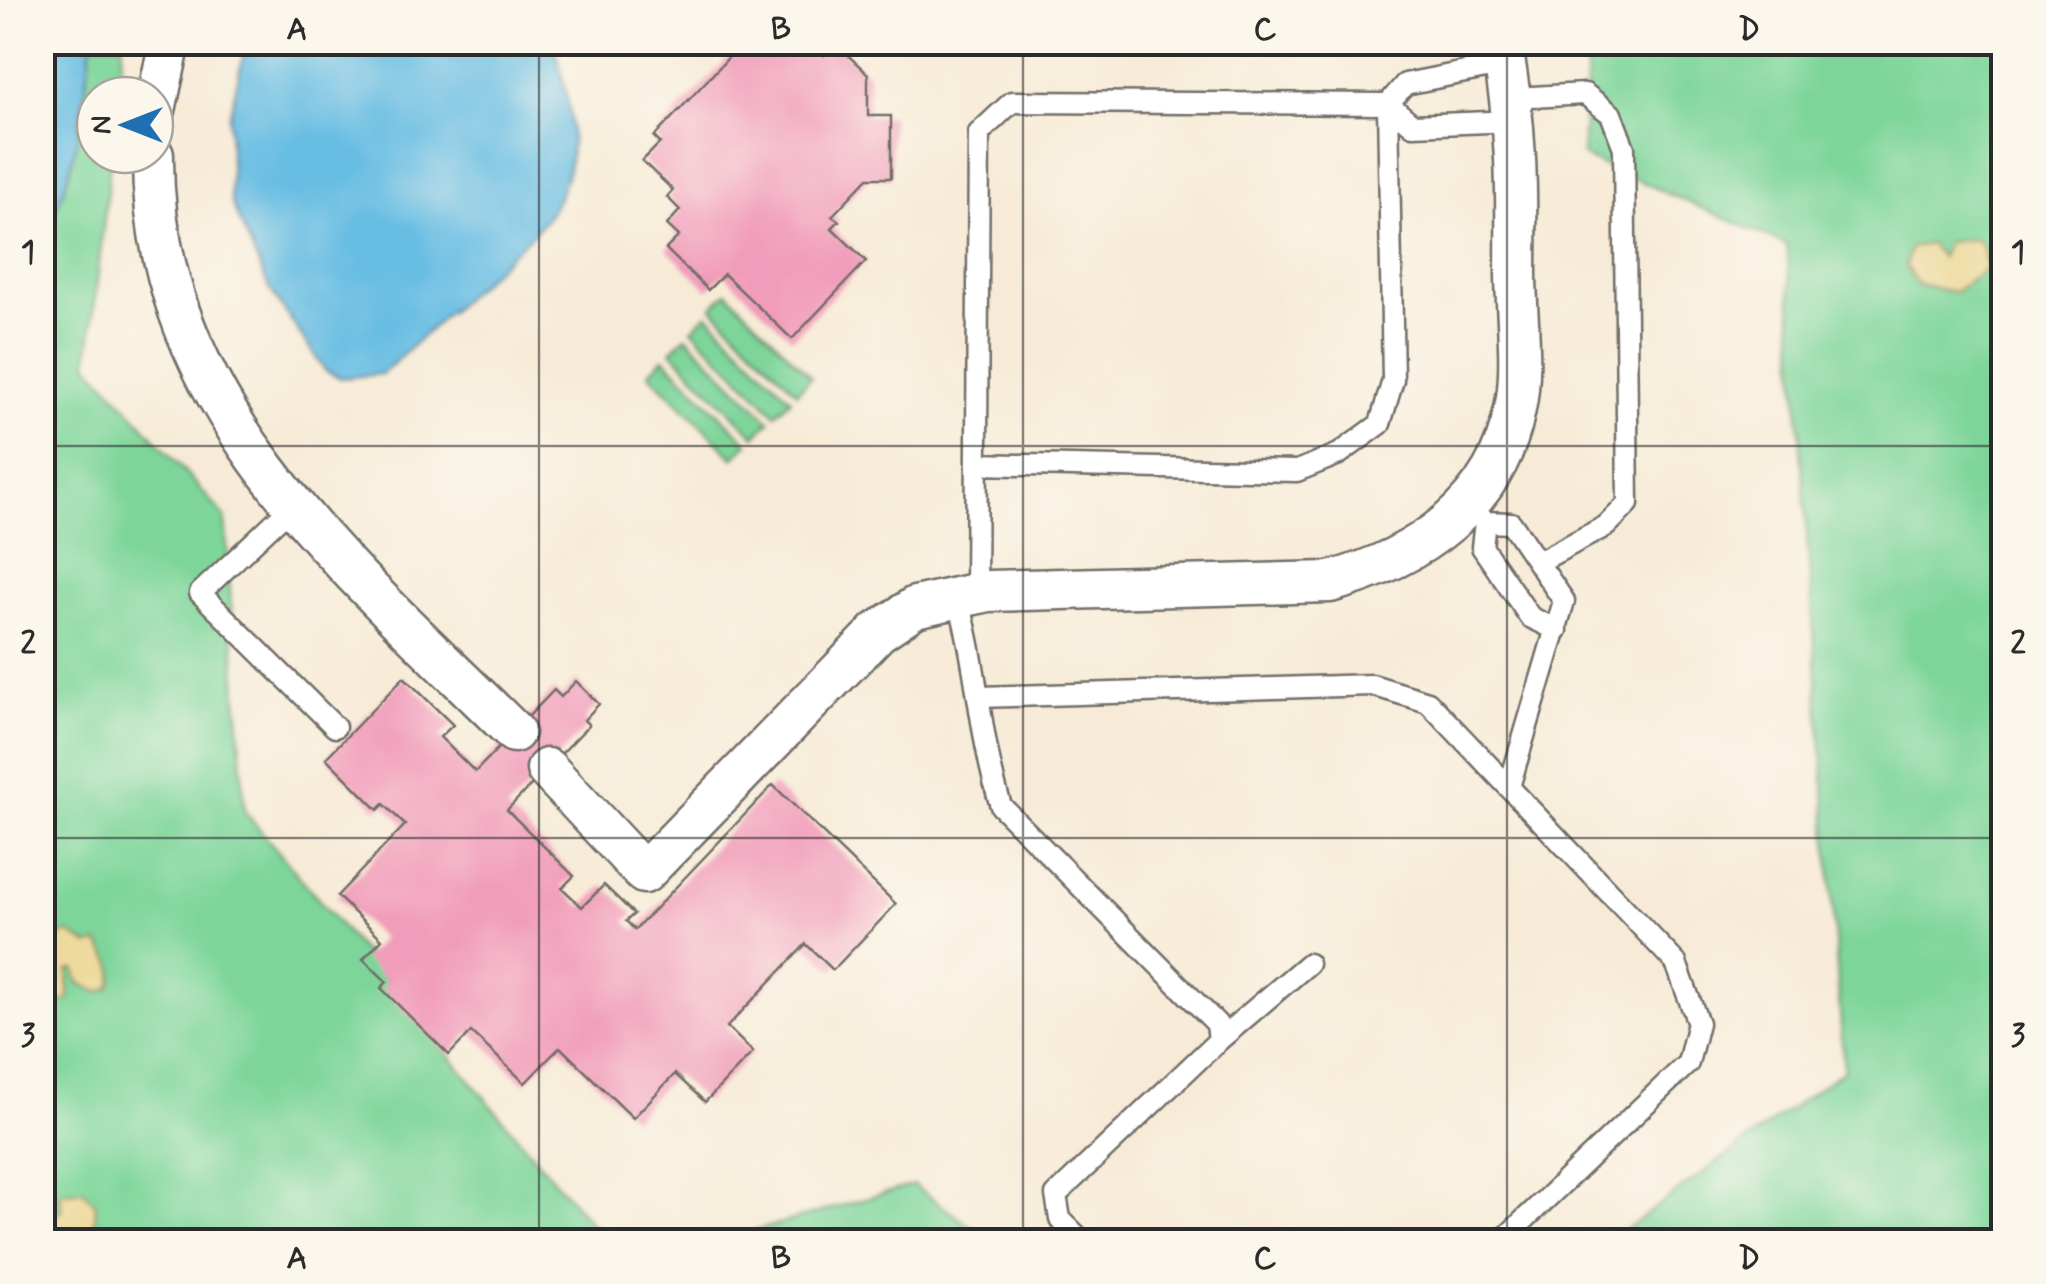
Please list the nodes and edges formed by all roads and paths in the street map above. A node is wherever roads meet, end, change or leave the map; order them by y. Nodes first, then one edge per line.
1 (170, 42) edge
2 (163, 75) edge
3 (1509, 81) edge
4 (1388, 104) junction
5 (154, 175) edge
6 (977, 464) junction
7 (292, 506) junction
8 (1476, 512) junction
9 (1540, 561) junction
10 (966, 594) junction
11 (1557, 630) junction
12 (980, 697) junction
13 (334, 727) dead end
14 (514, 732) dead end
15 (547, 769) dead end
16 (1509, 787) junction
17 (1308, 964) dead end
18 (1219, 1040) junction
19 (1083, 1242) edge
20 (1500, 1242) edge

1 - 2 street
3 - 4 lane
3 - 4 lane
3 - 8 street
3 - 9 lane
4 - 6 lane
4 - 6 lane
5 - 7 street
6 - 10 lane
7 - 13 lane
7 - 14 street
8 - 9 lane
8 - 10 street
8 - 11 lane
9 - 11 lane
10 - 12 lane
10 - 15 street
11 - 16 lane
12 - 16 lane
12 - 18 lane
16 - 20 lane
17 - 18 lane
18 - 19 lane

